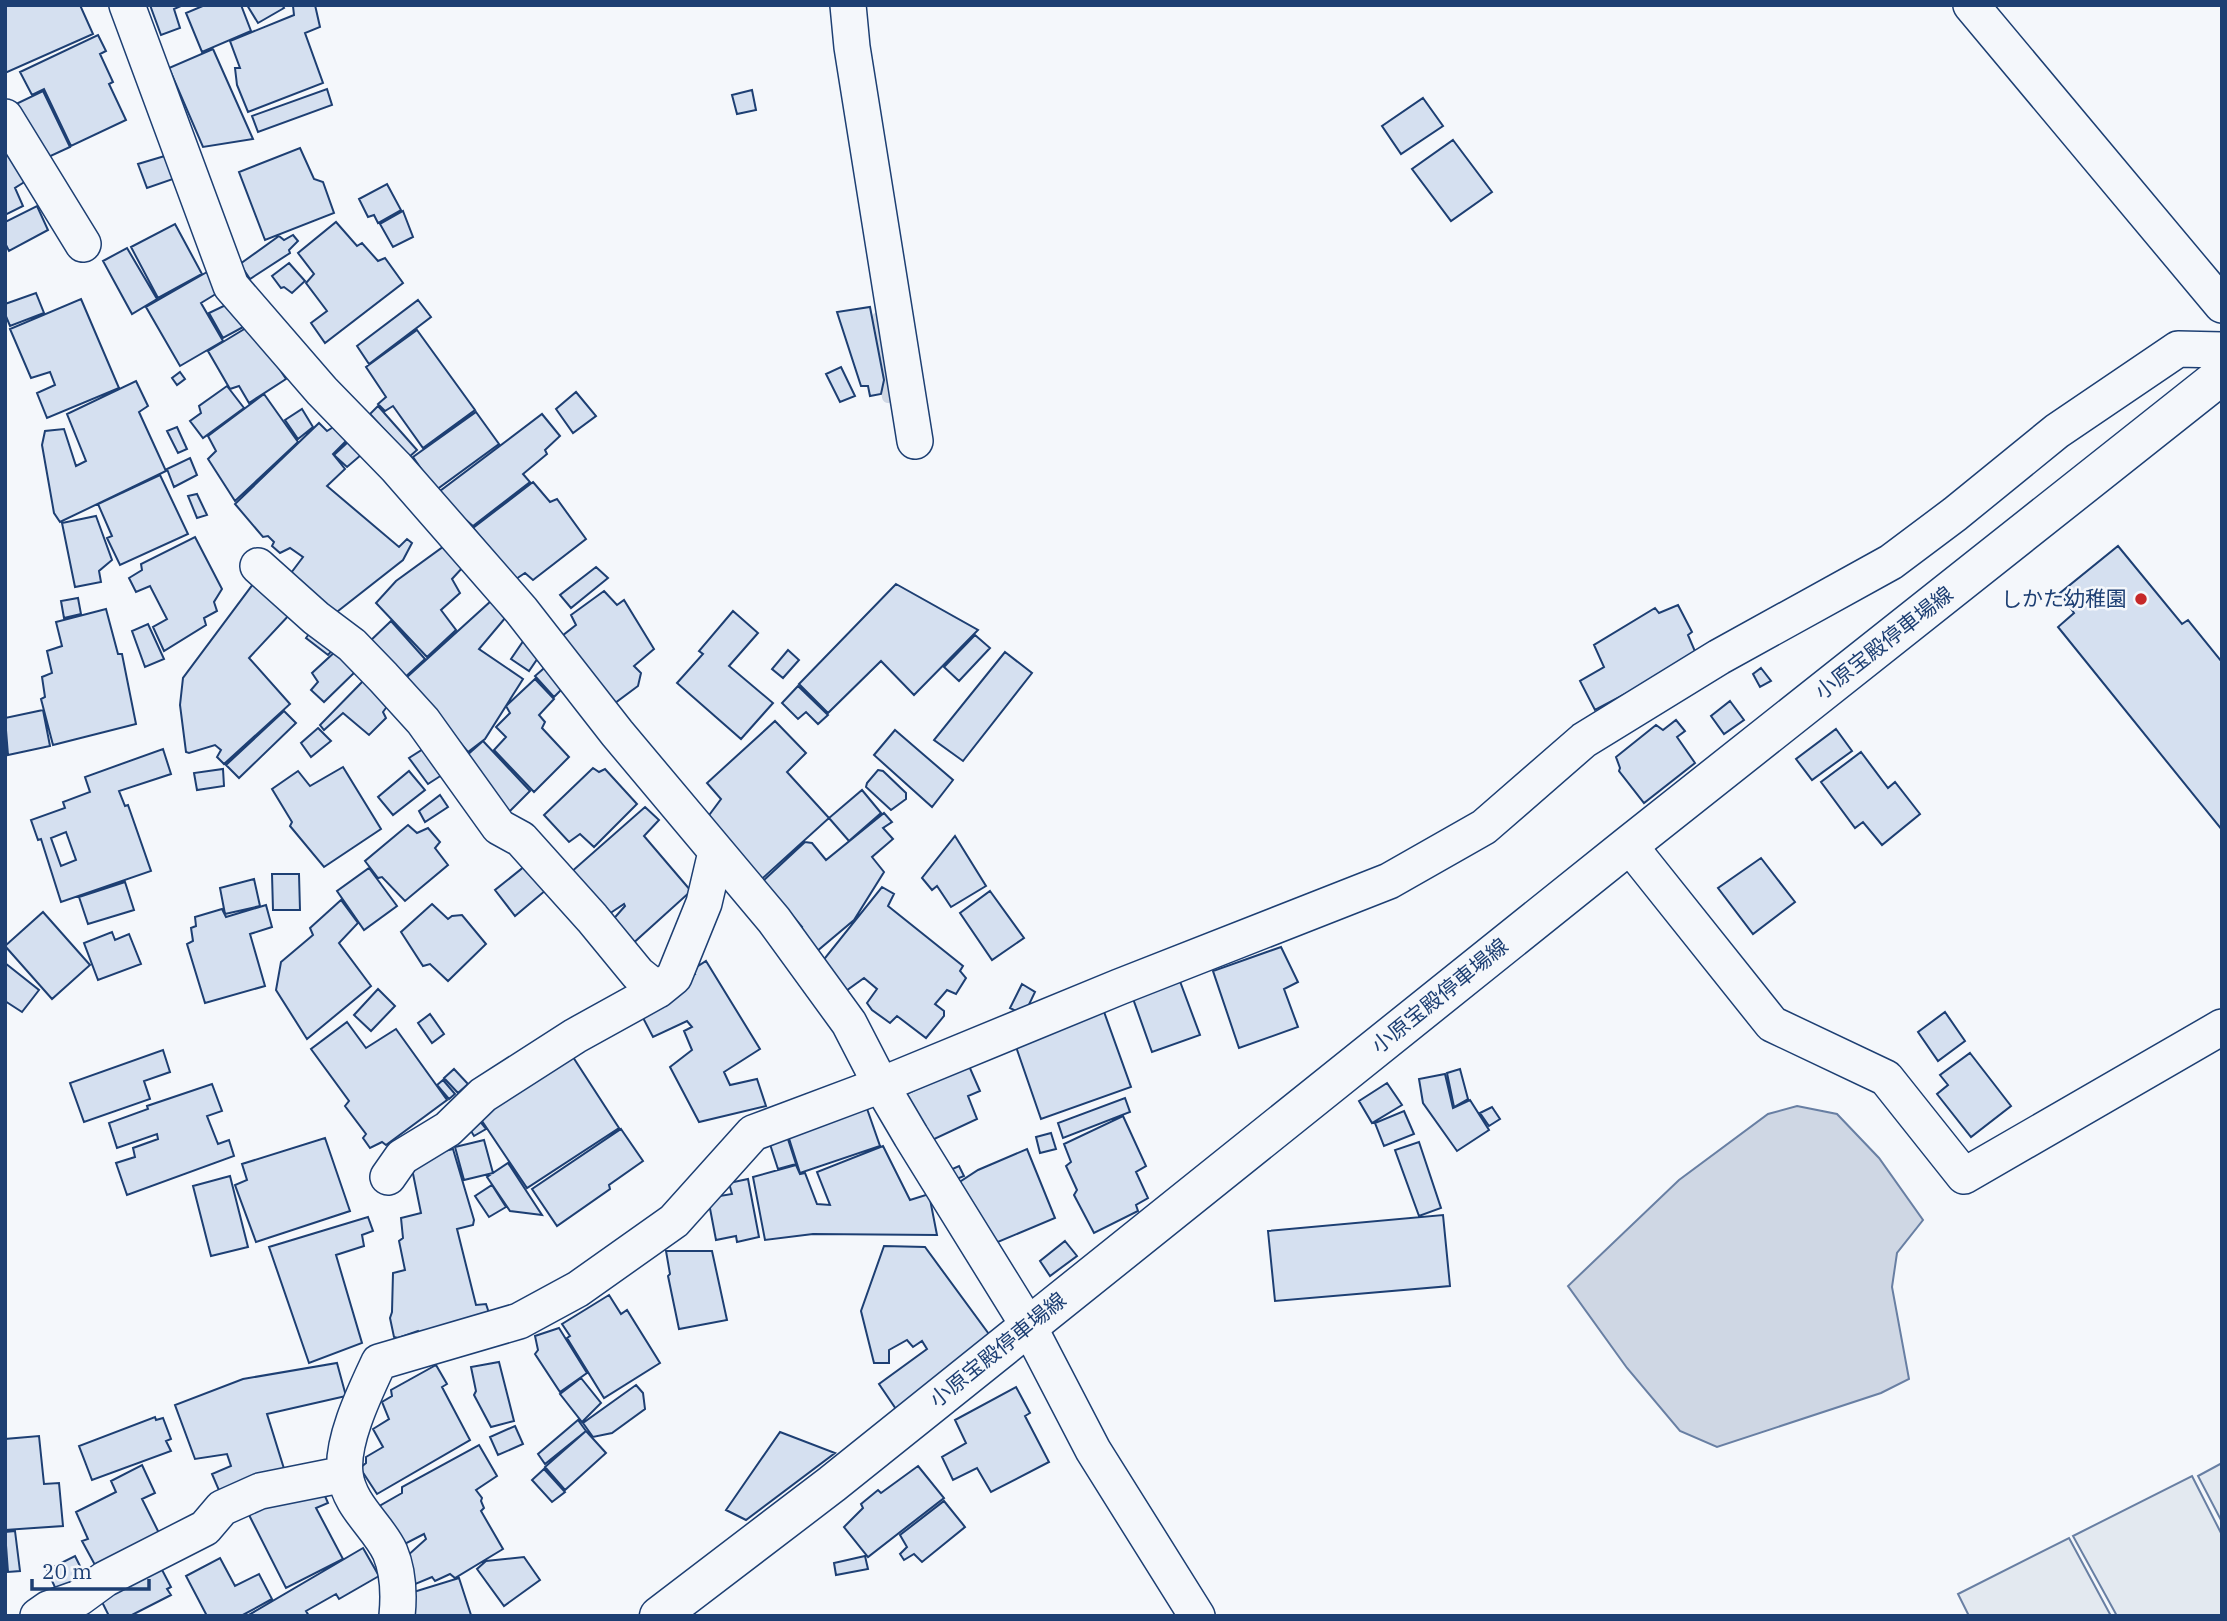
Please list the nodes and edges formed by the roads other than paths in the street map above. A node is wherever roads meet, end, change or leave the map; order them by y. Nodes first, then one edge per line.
1 (127, 5) edge
2 (848, 5) edge
3 (1971, 5) edge
4 (5, 117) edge
5 (83, 244) dead end
6 (2222, 305) edge
7 (2222, 350) edge
8 (2222, 375) edge
9 (915, 441) dead end
10 (258, 566) dead end
11 (1629, 845) junction
12 (716, 852) junction
13 (658, 990) junction
14 (2222, 1027) edge
15 (881, 1084) junction
16 (388, 1177) dead end
17 (1028, 1325) junction
18 (345, 1475) junction
19 (38, 1616) edge
20 (397, 1616) edge
21 (659, 1616) edge
22 (1197, 1616) edge

1 - 12 street
2 - 9 street
3 - 6 street
4 - 5 street
7 - 15 street
8 - 11 main road, 小原宝殿停車場線
10 - 13 street
11 - 14 street
11 - 17 main road, 小原宝殿停車場線
12 - 13 street
12 - 15 street
13 - 16 street
15 - 17 street
15 - 18 street
17 - 21 main road, 小原宝殿停車場線
17 - 22 street
18 - 19 street
18 - 20 street

